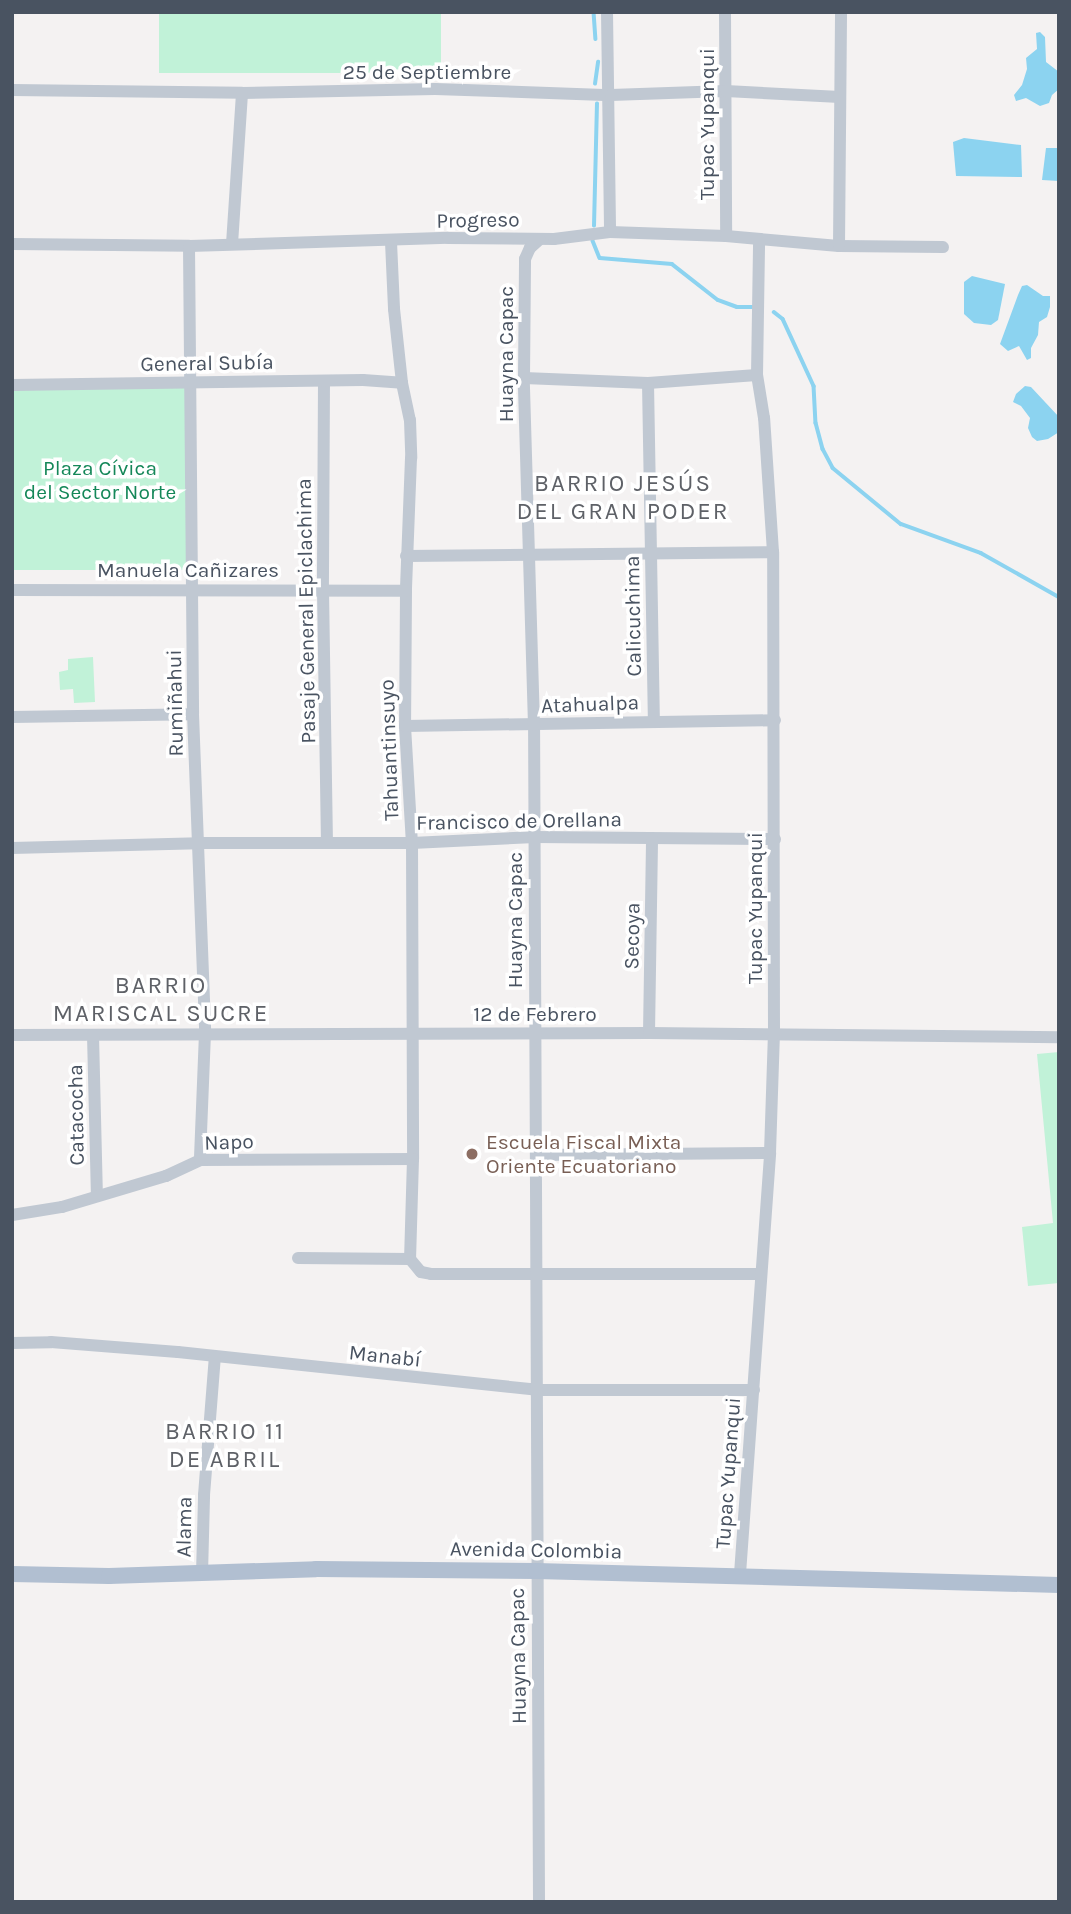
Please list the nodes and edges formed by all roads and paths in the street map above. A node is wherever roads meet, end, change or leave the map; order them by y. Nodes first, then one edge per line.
1 (607, 12) edge
2 (725, 12) edge
3 (841, 12) edge
4 (12, 90) edge
5 (726, 91) junction
6 (242, 93) junction
7 (611, 95) junction
8 (840, 97) junction
9 (610, 232) junction
10 (726, 236) junction
11 (503, 238) junction
12 (540, 239) junction
13 (759, 241) junction
14 (391, 242) junction
15 (12, 244) edge
16 (232, 244) junction
17 (189, 246) junction
18 (839, 246) junction
19 (943, 247) dead end
20 (525, 260) junction
21 (757, 375) junction
22 (524, 378) junction
23 (324, 381) junction
24 (190, 383) junction
25 (402, 383) junction
26 (648, 383) junction
27 (12, 385) edge
28 (773, 552) junction
29 (652, 554) junction
30 (407, 556) junction
31 (529, 556) junction
32 (192, 589) junction
33 (12, 590) edge
34 (323, 590) junction
35 (406, 591) junction
36 (193, 714) junction
37 (12, 718) edge
38 (775, 720) junction
39 (654, 722) junction
40 (534, 725) junction
41 (405, 726) junction
42 (535, 837) junction
43 (652, 839) junction
44 (775, 839) junction
45 (327, 842) junction
46 (198, 843) junction
47 (412, 843) junction
48 (12, 848) edge
49 (205, 1033) junction
50 (649, 1033) junction
51 (413, 1034) junction
52 (535, 1034) junction
53 (774, 1034) junction
54 (12, 1035) edge
55 (93, 1035) junction
56 (1059, 1037) edge
57 (770, 1153) junction
58 (536, 1155) junction
59 (413, 1159) junction
60 (200, 1160) junction
61 (97, 1195) junction
62 (12, 1214) edge
63 (298, 1258) dead end
64 (410, 1259) junction
65 (536, 1273) junction
66 (761, 1274) junction
67 (12, 1343) edge
68 (215, 1356) junction
69 (537, 1390) junction
70 (754, 1390) junction
71 (536, 1571) junction
72 (12, 1574) edge
73 (202, 1574) junction
74 (740, 1574) junction
75 (1059, 1585) edge
76 (539, 1902) edge

1 - 7 street
2 - 5 street, Tupac Yupanqui
3 - 8 street
4 - 6 street, 25 de Septiembre
5 - 7 street, 25 de Septiembre
5 - 8 street, 25 de Septiembre
5 - 10 street, Tupac Yupanqui
6 - 7 street, 25 de Septiembre
6 - 16 street
7 - 9 street
8 - 18 street
9 - 10 street, Progreso
9 - 12 street, Progreso
10 - 13 street, Progreso
11 - 12 street, Progreso
11 - 14 street, Progreso
11 - 20 street
12 - 20 street, Huayna Capac
13 - 18 street, Progreso
13 - 21 street, Tupac Yupanqui
14 - 16 street, Progreso
14 - 25 street, Tahuantinsuyo
15 - 17 street, Progreso
16 - 17 street, Progreso
17 - 24 street, Rumiñahui
18 - 19 street, Progreso
20 - 22 street, Huayna Capac
21 - 26 street
21 - 28 street, Tupac Yupanqui
22 - 26 street
22 - 31 street, Huayna Capac
23 - 24 street, General Subía
23 - 25 street, General Subía
23 - 34 street, Pasaje General Epiclachima
24 - 27 street, General Subía
24 - 32 street, Rumiñahui
25 - 30 street, Tahuantinsuyo
26 - 29 street, Calicuchima
28 - 29 street
28 - 38 street, Tupac Yupanqui
29 - 31 street
29 - 39 street, Calicuchima
30 - 31 street
30 - 35 street, Tahuantinsuyo
31 - 40 street, Huayna Capac
32 - 33 street, Manuela Cañizares
32 - 34 street, Manuela Cañizares
32 - 36 street, Rumiñahui
34 - 35 street, Manuela Cañizares
34 - 45 street, Pasaje General Epiclachima
35 - 41 street, Tahuantinsuyo
36 - 37 street
36 - 46 street, Rumiñahui
38 - 39 street, Atahualpa
38 - 44 street, Tupac Yupanqui
39 - 40 street, Atahualpa
40 - 41 street, Atahualpa
40 - 42 street, Huayna Capac
41 - 47 street, Tahuantinsuyo
42 - 43 street, Francisco de Orellana
42 - 47 street, Francisco de Orellana
42 - 52 street, Huayna Capac
43 - 44 street, Francisco de Orellana
43 - 50 street, Secoya
44 - 53 street, Tupac Yupanqui
45 - 46 street, Francisco de Orellana
45 - 47 street, Francisco de Orellana
46 - 48 street, Francisco de Orellana
46 - 49 street, Rumiñahui
47 - 51 street, Tahuantinsuyo
49 - 51 street, 12 de Febrero
49 - 55 street, 12 de Febrero
49 - 60 street, Rumiñahui
50 - 52 street, 12 de Febrero
50 - 53 street, 12 de Febrero
51 - 52 street, 12 de Febrero
51 - 59 street, Tahuantinsuyo
52 - 58 street, Huayna Capac
53 - 56 street, 12 de Febrero
53 - 57 street, Tupac Yupanqui
54 - 55 street, 12 de Febrero
55 - 61 street, Catacocha
57 - 58 street
57 - 66 street, Tupac Yupanqui
58 - 65 street, Huayna Capac
59 - 60 street, Napo
59 - 64 street, Tahuantinsuyo
60 - 61 street, Napo
61 - 62 street, Napo
63 - 64 street
64 - 65 street
65 - 66 street
65 - 69 street, Huayna Capac
66 - 70 street, Tupac Yupanqui
67 - 68 street, Manabí
68 - 69 street, Manabí
68 - 73 street, Alama
69 - 70 street, Manabí
69 - 71 street, Huayna Capac
70 - 74 street, Tupac Yupanqui
71 - 73 main road, Avenida Colombia
71 - 74 main road, Avenida Colombia
71 - 76 street, Huayna Capac
72 - 73 main road, Avenida Colombia
74 - 75 main road, Avenida Colombia

